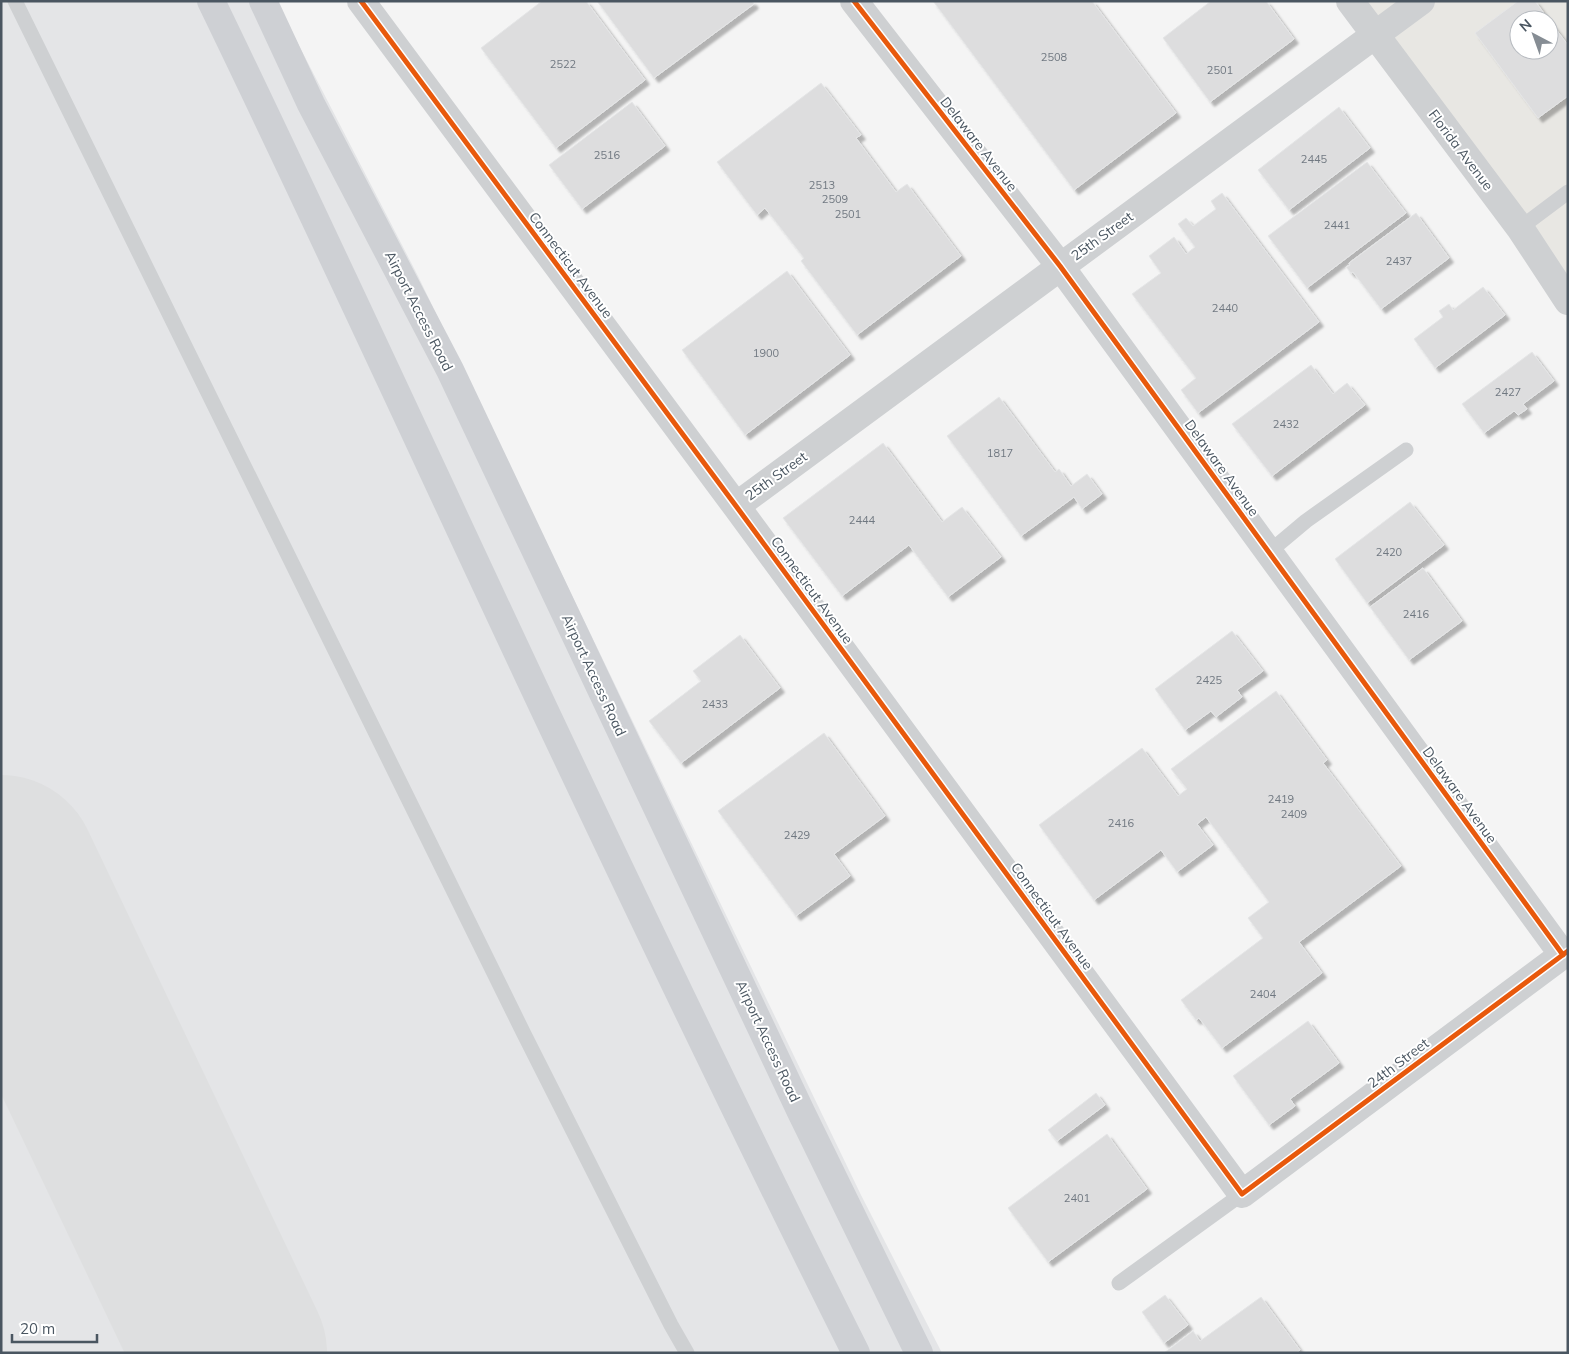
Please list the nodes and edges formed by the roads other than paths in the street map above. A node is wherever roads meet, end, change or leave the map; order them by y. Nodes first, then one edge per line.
1 (15, 1) edge
2 (211, 1) edge
3 (263, 1) edge
4 (361, 1) edge
5 (854, 1) edge
6 (1350, 1) edge
7 (1421, 1) edge
8 (1375, 35) junction
9 (1568, 192) edge
10 (1520, 228) junction
11 (1060, 266) junction
12 (1568, 301) edge
13 (1406, 450) dead end
14 (736, 506) junction
15 (1269, 552) junction
16 (1565, 953) edge
17 (1242, 1194) junction
18 (1119, 1283) dead end
19 (687, 1353) edge
20 (856, 1353) edge
21 (920, 1353) edge

1 - 19 lane
2 - 20 main road
3 - 21 main road, Airport Access Road
4 - 14 street, Connecticut Avenue
5 - 11 street, Delaware Avenue
6 - 8 street, Florida Avenue
7 - 8 street, 25th Street
8 - 10 street, Florida Avenue
8 - 11 street, 25th Street
9 - 10 lane
10 - 12 street, Florida Avenue
11 - 14 street, 25th Street
11 - 15 street, Delaware Avenue
13 - 15 lane
14 - 17 street, Connecticut Avenue
15 - 16 street, Delaware Avenue
16 - 17 street, 24th Street
17 - 18 lane

